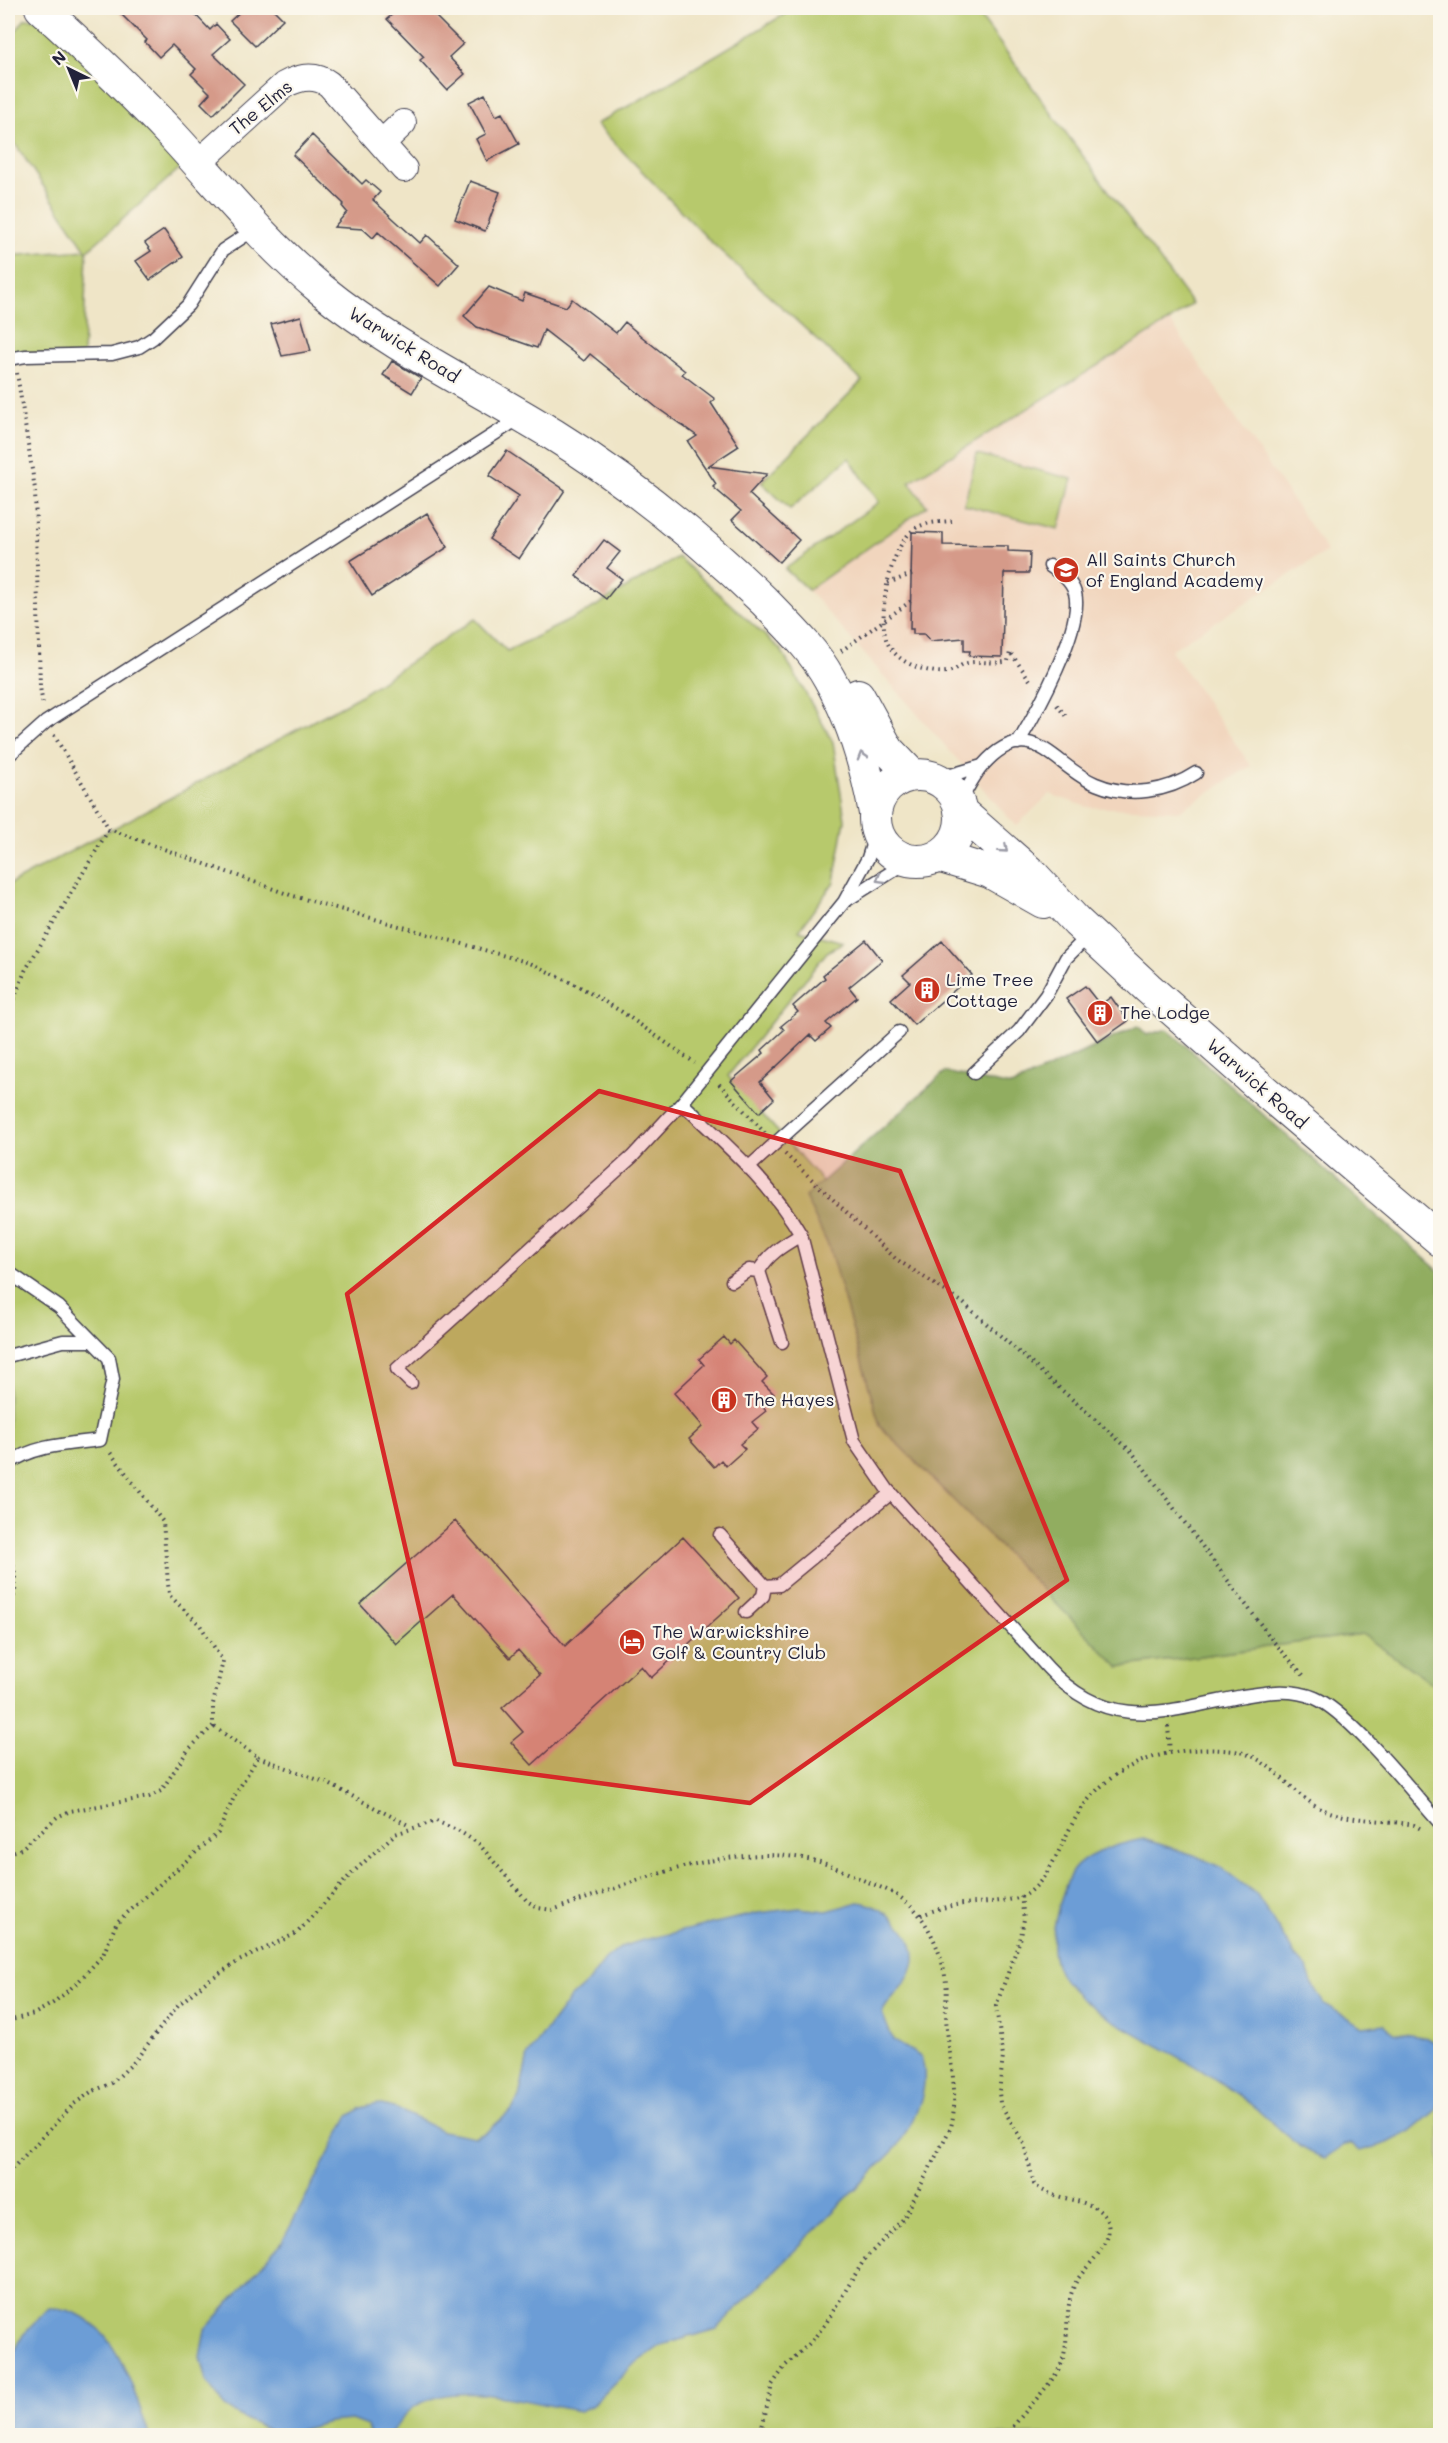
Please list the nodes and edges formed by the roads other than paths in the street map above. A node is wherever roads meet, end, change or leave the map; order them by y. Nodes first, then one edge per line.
1 (41, 8) edge
2 (403, 123) dead end
3 (382, 143) junction
4 (197, 164) junction
5 (404, 169) dead end
6 (256, 228) junction
7 (10, 358) edge
8 (522, 416) junction
9 (1050, 566) dead end
10 (802, 641) junction
11 (1018, 743) junction
12 (8, 756) edge
13 (982, 766) junction
14 (1196, 773) dead end
15 (921, 776) junction
16 (959, 807) junction
17 (876, 821) junction
18 (928, 858) junction
19 (844, 902) junction
20 (1084, 928) junction
21 (899, 1032) dead end
22 (974, 1073) dead end
23 (682, 1103) junction
24 (748, 1168) junction
25 (801, 1235) junction
26 (1440, 1240) edge
27 (759, 1271) junction
28 (8, 1272) edge
29 (732, 1281) dead end
30 (92, 1341) junction
31 (782, 1342) dead end
32 (8, 1356) edge
33 (411, 1383) dead end
34 (8, 1464) edge
35 (891, 1493) junction
36 (720, 1535) dead end
37 (765, 1586) junction
38 (746, 1612) dead end
39 (1440, 1823) edge

1 - 4 street, Warwick Road
2 - 3 street
3 - 4 street, The Elms
3 - 5 street, The Elms
4 - 6 street, Warwick Road
6 - 7 lane
6 - 8 street, Warwick Road
8 - 10 street, Warwick Road
8 - 12 lane
9 - 11 lane
10 - 15 street, Warwick Road
17 -> 10 street, Warwick Road
11 - 13 lane
11 - 14 lane
13 - 15 lane
13 - 16 lane
15 - 16 street
15 - 17 street
16 - 18 street
16 -> 20 street, Warwick Road
17 - 18 street
17 - 19 lane
18 -> 19 lane
18 - 20 street, Warwick Road
19 - 23 lane
20 - 22 lane
20 - 26 street, Warwick Road
21 - 24 lane
23 - 24 lane
23 - 33 lane
24 - 25 lane
25 - 27 lane
25 - 35 lane
27 - 29 lane
27 - 31 lane
28 - 30 lane
30 - 32 lane
30 - 34 lane
35 - 37 lane
35 - 39 lane
36 - 37 lane
37 - 38 lane

